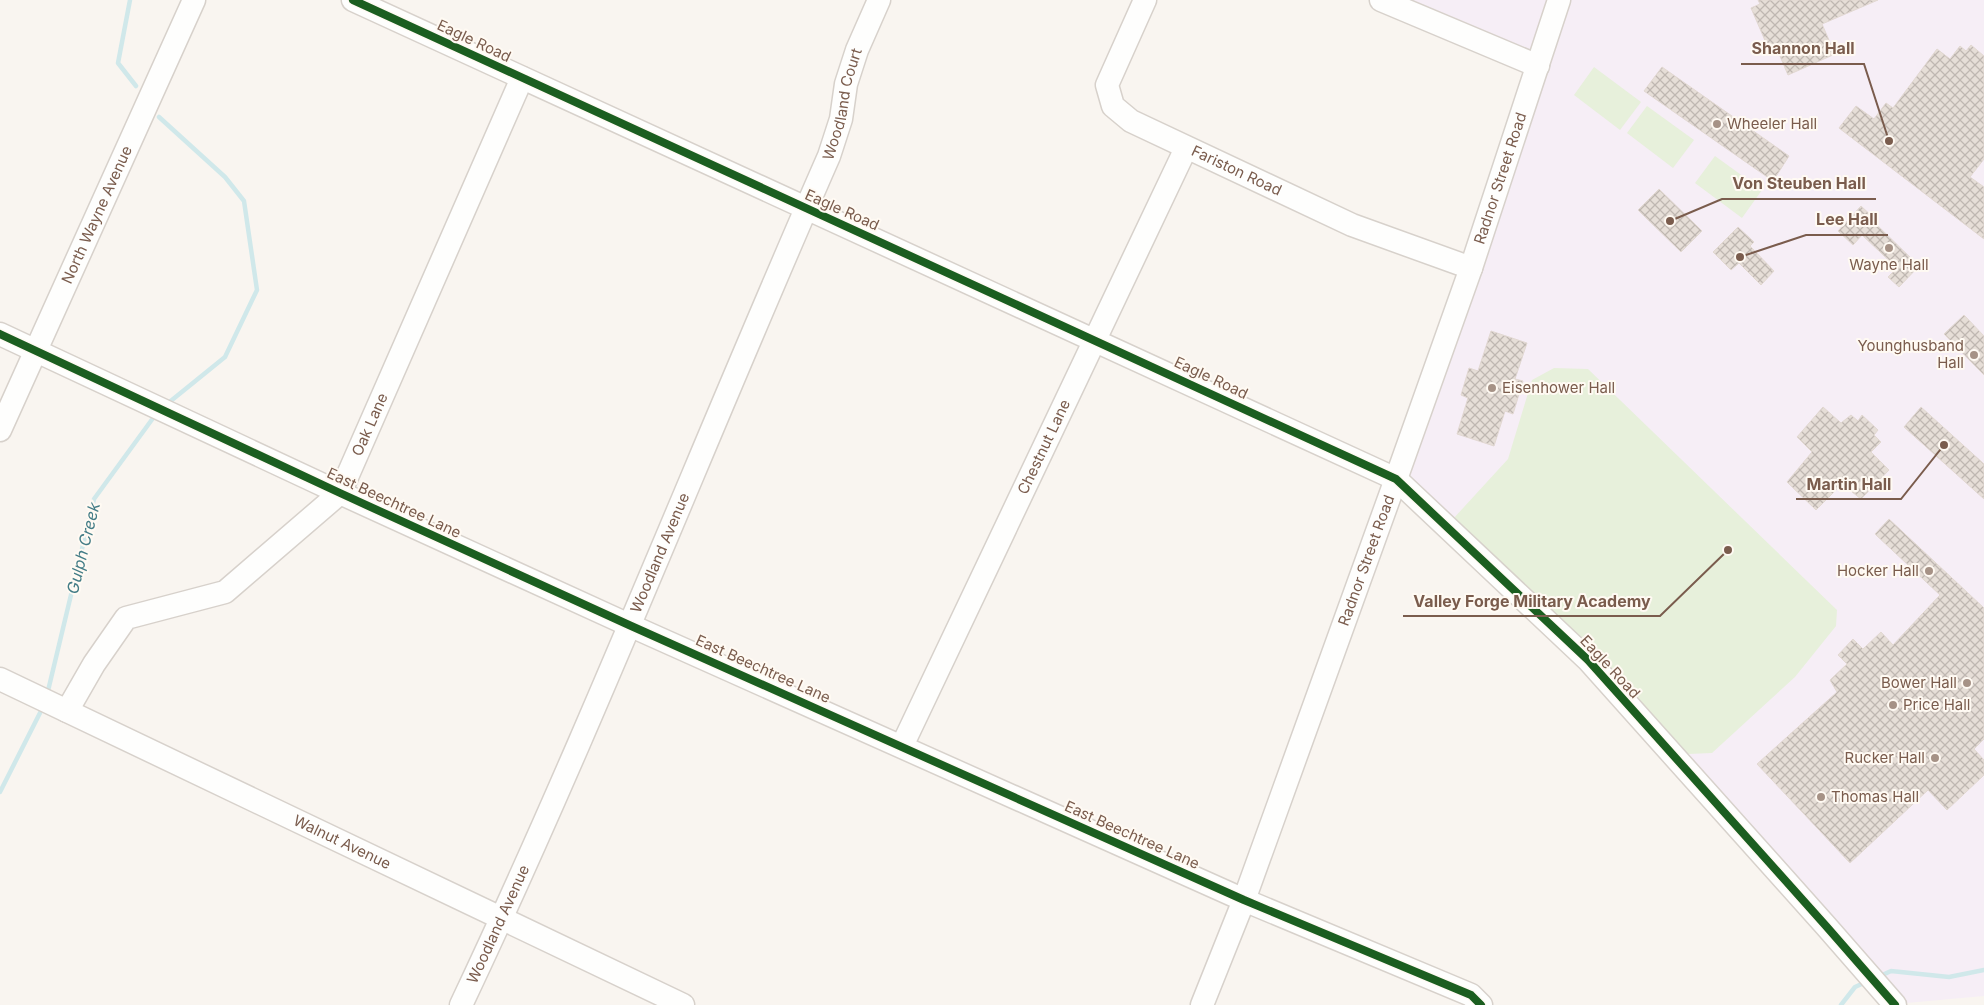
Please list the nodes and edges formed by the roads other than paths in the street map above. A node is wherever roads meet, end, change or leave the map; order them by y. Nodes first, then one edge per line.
1 (194, 0) edge
2 (353, 0) edge
3 (879, 0) edge
4 (1145, 0) edge
5 (1381, 0) edge
6 (1559, 0) edge
7 (1538, 66) junction
8 (522, 78) junction
9 (1186, 148) junction
10 (806, 209) junction
11 (1471, 268) junction
12 (0, 334) edge
13 (1094, 340) junction
14 (35, 350) junction
15 (0, 430) edge
16 (1396, 479) junction
17 (340, 494) junction
18 (630, 625) junction
19 (0, 679) edge
20 (67, 711) junction
21 (902, 746) junction
22 (1244, 900) junction
23 (502, 918) junction
24 (461, 1005) edge
25 (683, 1005) edge
26 (1202, 1005) edge
27 (1481, 1005) edge
28 (1895, 1005) edge

1 - 14 street, North Wayne Avenue
2 - 8 street, Eagle Road
3 - 10 street, Woodland Court
4 - 9 street, Fariston Road
5 - 7 street
6 - 7 street, Radnor Street Road
7 - 11 street, Radnor Street Road
8 - 10 street, Eagle Road
8 - 17 street, Oak Lane
9 - 11 street, Fariston Road
9 - 13 street, Chestnut Lane
10 - 13 street, Eagle Road
10 - 18 street, Woodland Avenue
11 - 16 street, Radnor Street Road
12 - 14 street, East Beechtree Lane
13 - 16 street, Eagle Road
13 - 21 street, Chestnut Lane
14 - 15 street, North Wayne Avenue
14 - 17 street, East Beechtree Lane
16 - 22 street, Radnor Street Road
16 - 28 street, Eagle Road
17 - 18 street, East Beechtree Lane
17 - 20 street, Oak Lane
18 - 21 street, East Beechtree Lane
18 - 23 street, Woodland Avenue
19 - 20 street, Walnut Avenue
20 - 23 street, Walnut Avenue
21 - 22 street, East Beechtree Lane
22 - 26 street, Radnor Street Road
22 - 27 street, East Beechtree Lane
23 - 24 street, Woodland Avenue
23 - 25 street, Walnut Avenue

